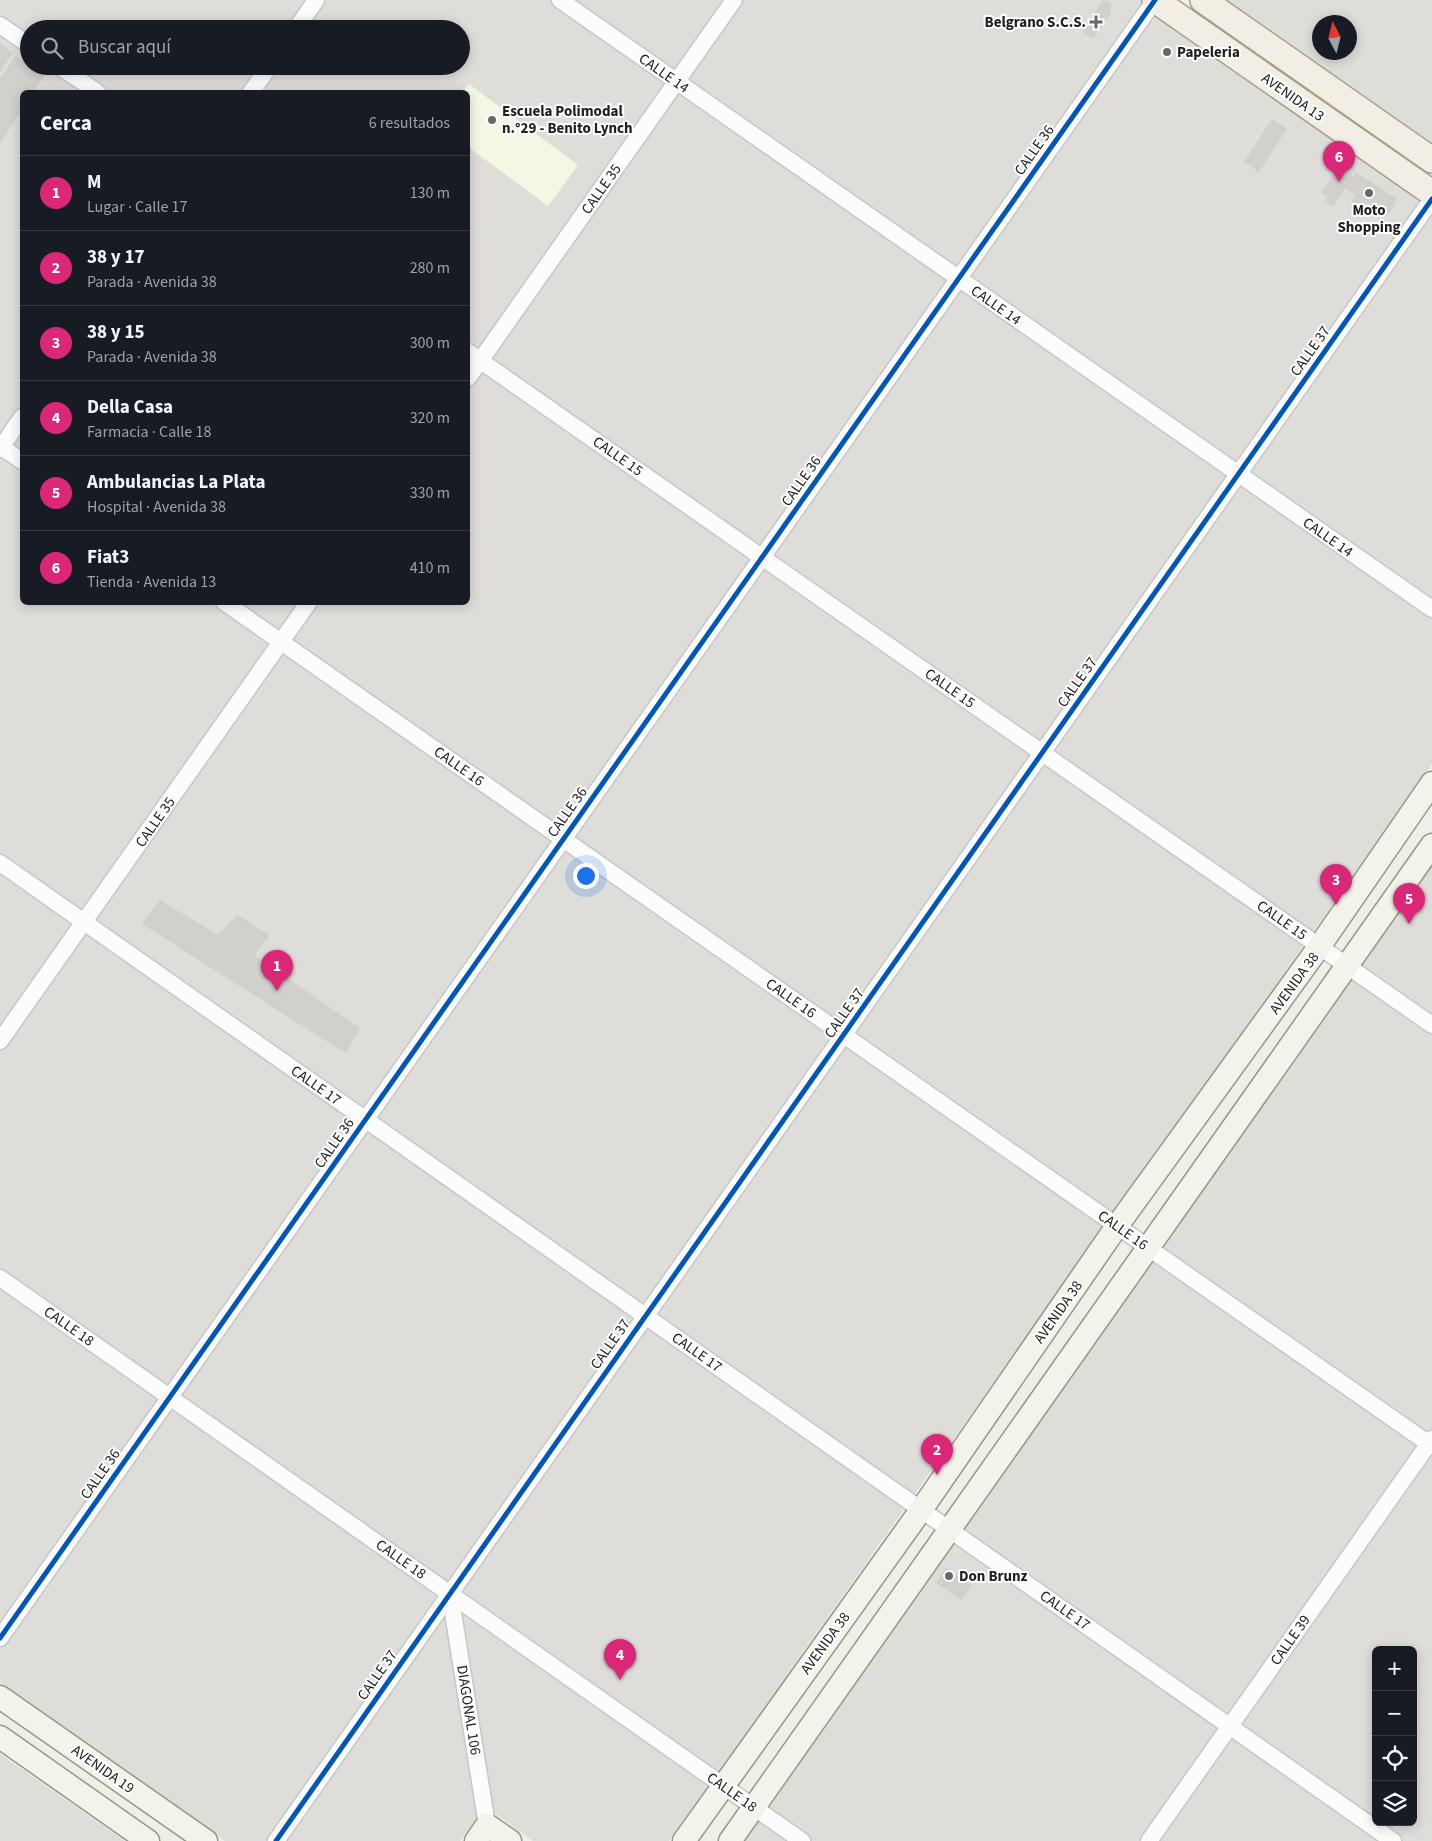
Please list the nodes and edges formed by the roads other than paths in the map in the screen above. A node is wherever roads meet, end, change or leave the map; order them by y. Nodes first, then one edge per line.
1 (316, 0) edge
2 (560, 0) edge
3 (734, 0) edge
4 (1155, 0) edge
5 (1203, 0) edge
6 (302, 20) edge
7 (0, 25) edge
8 (20, 39) edge
9 (72, 75) edge
10 (263, 75) edge
11 (676, 82) junction
12 (94, 90) edge
13 (252, 90) edge
14 (1432, 160) edge
15 (1432, 193) edge
16 (1432, 199) edge
17 (958, 279) junction
18 (474, 356) edge
19 (470, 371) edge
20 (20, 420) edge
21 (1, 447) edge
22 (20, 460) edge
23 (1239, 474) junction
24 (762, 557) junction
25 (228, 605) edge
26 (307, 605) edge
27 (1432, 609) edge
28 (281, 642) junction
29 (1042, 753) junction
30 (1432, 784) edge
31 (563, 839) junction
32 (1432, 845) edge
33 (0, 863) edge
34 (84, 922) junction
35 (1320, 947) junction
36 (1347, 966) junction
37 (1432, 1025) edge
38 (844, 1035) junction
39 (0, 1041) edge
40 (366, 1119) junction
41 (1118, 1226) junction
42 (1148, 1248) junction
43 (0, 1278) edge
44 (646, 1316) junction
45 (170, 1397) junction
46 (1431, 1443) edge
47 (921, 1510) junction
48 (950, 1529) junction
49 (450, 1594) junction
50 (0, 1638) edge
51 (0, 1698) edge
52 (1230, 1726) junction
53 (0, 1737) edge
54 (723, 1786) junction
55 (754, 1807) junction
56 (482, 1833) edge
57 (148, 1841) edge
58 (206, 1841) edge
59 (276, 1841) edge
60 (510, 1841) edge
61 (684, 1841) edge
62 (730, 1841) edge
63 (802, 1841) edge
64 (1149, 1841) edge
65 (1394, 1841) edge

1 - 6 street
2 - 11 street, CALLE 14
3 - 11 street, CALLE 35
4 - 15 main road, AVENIDA 13
4 - 17 street, CALLE 36
5 - 14 main road, AVENIDA 13
7 - 8 street
9 - 12 street
10 - 13 street
11 - 17 street, CALLE 14
11 - 18 street, CALLE 35
16 - 23 street, CALLE 37
17 - 23 street, CALLE 14
17 - 24 street, CALLE 36
18 - 19 street, CALLE 35
18 - 24 street, CALLE 15
20 - 21 street
21 - 22 street
23 - 27 street, CALLE 14
23 - 29 street, CALLE 37
24 - 29 street, CALLE 15
24 - 31 street, CALLE 36
25 - 28 street, CALLE 16
26 - 28 street, CALLE 35
28 - 31 street, CALLE 16
28 - 34 street, CALLE 35
29 - 35 street, CALLE 15
29 - 38 street, CALLE 37
30 - 35 main road, AVENIDA 38
31 - 38 street, CALLE 16
31 - 40 street, CALLE 36
32 - 36 main road
33 - 34 street, CALLE 17
34 - 39 street, CALLE 35
34 - 40 street, CALLE 17
35 - 36 street, CALLE 15
35 - 41 main road, AVENIDA 38
36 - 37 street, CALLE 15
36 - 42 main road
38 - 41 street, CALLE 16
38 - 44 street, CALLE 37
40 - 44 street, CALLE 17
40 - 45 street, CALLE 36
41 - 42 street, CALLE 16
41 - 47 main road, AVENIDA 38
42 - 46 street, CALLE 16
42 - 48 main road
43 - 45 street, CALLE 18
44 - 47 street, CALLE 17
44 - 49 street, CALLE 37
45 - 49 street, CALLE 18
45 - 50 street, CALLE 36
46 - 52 street, CALLE 39
47 - 48 street, CALLE 17
47 - 54 main road, AVENIDA 38
48 - 52 street, CALLE 17
48 - 55 main road
49 - 54 street, CALLE 18
49 - 56 street, DIAGONAL 106
49 - 59 street, CALLE 37
51 - 58 main road, AVENIDA 19
52 - 64 street, CALLE 39
52 - 65 street, CALLE 17
53 - 57 main road
54 - 55 street, CALLE 18
54 - 61 main road, AVENIDA 38
55 - 62 main road
55 - 63 street, CALLE 18
56 - 60 main road

